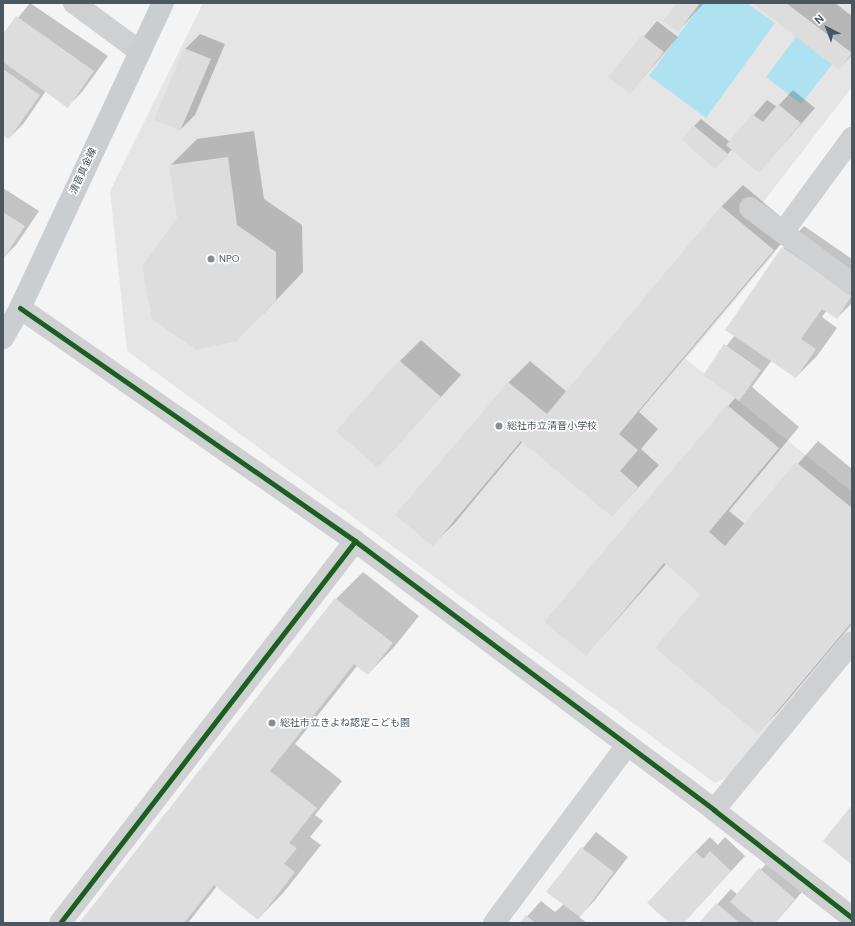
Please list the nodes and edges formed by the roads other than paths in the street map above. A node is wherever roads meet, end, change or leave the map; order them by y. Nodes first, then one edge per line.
1 (74, 3) edge
2 (163, 3) edge
3 (139, 51) junction
4 (852, 138) edge
5 (750, 208) dead end
6 (783, 232) junction
7 (852, 284) edge
8 (20, 308) junction
9 (3, 338) edge
10 (355, 541) junction
11 (852, 642) edge
12 (627, 745) junction
13 (714, 810) junction
14 (850, 920) edge
15 (60, 923) edge
16 (494, 923) edge

1 - 3 street
2 - 3 main road, 清音真金線
3 - 8 main road, 清音真金線
4 - 6 street
5 - 6 street
6 - 7 street
8 - 9 main road, 清音真金線
8 - 10 street
10 - 12 street
10 - 15 street
11 - 13 street
12 - 13 street
12 - 16 street
13 - 14 street

